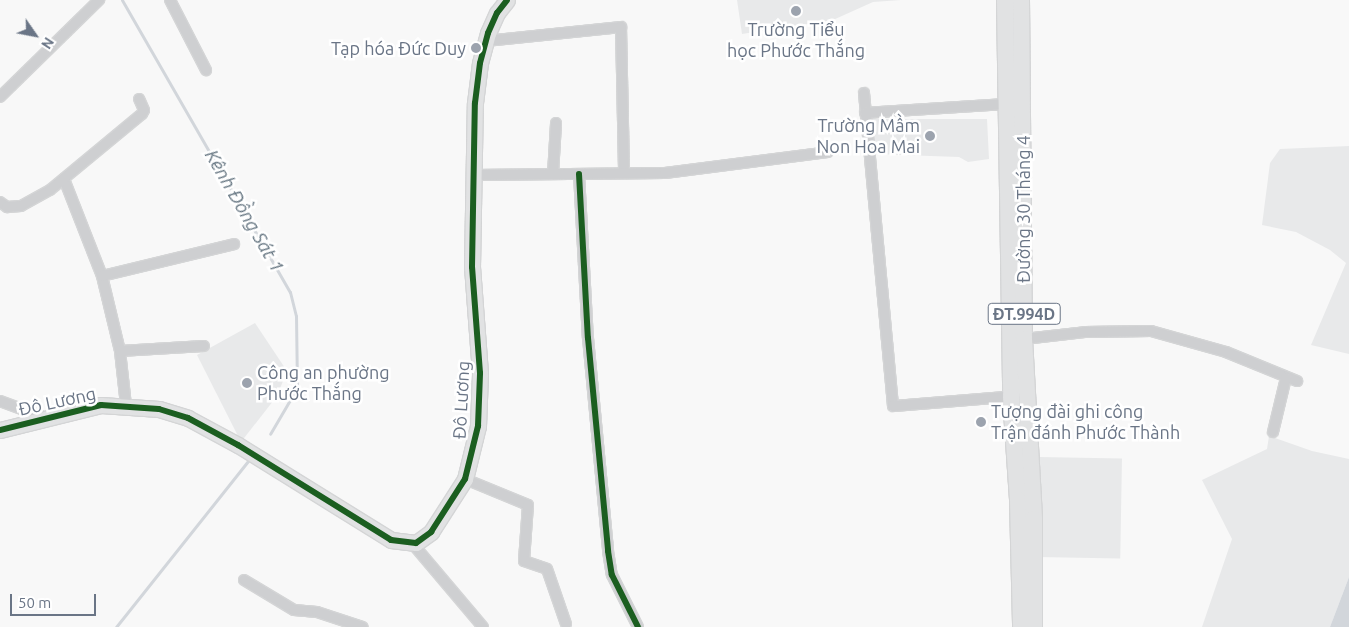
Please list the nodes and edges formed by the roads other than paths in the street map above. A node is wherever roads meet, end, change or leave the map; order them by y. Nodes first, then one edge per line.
1 (99, 0) edge
2 (170, 0) edge
3 (1005, 0) edge
4 (1021, 0) edge
5 (505, 1) edge
6 (486, 40) junction
7 (206, 70) dead end
8 (864, 93) dead end
9 (0, 97) edge
10 (139, 99) dead end
11 (1005, 104) junction
12 (865, 113) junction
13 (556, 123) dead end
14 (1005, 147) junction
15 (1023, 148) junction
16 (828, 152) dead end
17 (624, 172) junction
18 (554, 174) junction
19 (579, 174) junction
20 (473, 175) junction
21 (64, 179) junction
22 (0, 202) edge
23 (234, 244) dead end
24 (102, 276) junction
25 (1017, 340) junction
26 (204, 346) dead end
27 (120, 351) junction
28 (1286, 378) junction
29 (1297, 381) dead end
30 (1019, 396) junction
31 (0, 401) edge
32 (126, 405) junction
33 (44, 417) junction
34 (0, 430) edge
35 (1273, 432) dead end
36 (465, 479) junction
37 (1025, 498) junction
38 (412, 543) junction
39 (244, 580) dead end
40 (566, 624) dead end
41 (363, 627) edge
42 (484, 627) edge
43 (638, 627) edge
44 (1021, 627) edge
45 (1034, 627) edge

1 - 9 street
2 - 7 street
3 - 11 main road, Đường 30 Tháng 4 / ĐT.994D
4 - 15 main road, Đường 30 Tháng 4 / ĐT.994D
5 - 6 street, Đô Lương
6 - 17 street
6 - 20 street, Đô Lương
8 - 12 street
10 - 21 street
11 - 12 street
11 - 14 main road, Đường 30 Tháng 4 / ĐT.994D
12 - 30 street
13 - 18 street
14 - 15 main road
14 - 25 main road, Đường 30 Tháng 4 / ĐT.994D
15 - 25 main road, Đường 30 Tháng 4 / ĐT.994D
16 - 17 street
17 - 19 street
18 - 19 street
18 - 20 street
19 - 43 street
20 - 36 street, Đô Lương
21 - 22 street
21 - 24 street
23 - 24 street
24 - 27 street
25 - 28 street
25 - 30 main road, Đường 30 Tháng 4 / ĐT.994D
26 - 27 street
27 - 32 street
28 - 29 street
28 - 35 street
30 - 37 main road, Đường 30 Tháng 4 / ĐT.994D
31 - 33 street
32 - 33 street, Đô Lương
32 - 38 street, Đô Lương
33 - 34 street, Đô Lương
36 - 38 street, Đô Lương
36 - 40 street
37 - 44 main road, Đường 30 Tháng 4 / ĐT.994D
37 - 45 main road, Đường 30 Tháng 4 / ĐT.994D
38 - 42 street
39 - 41 street

